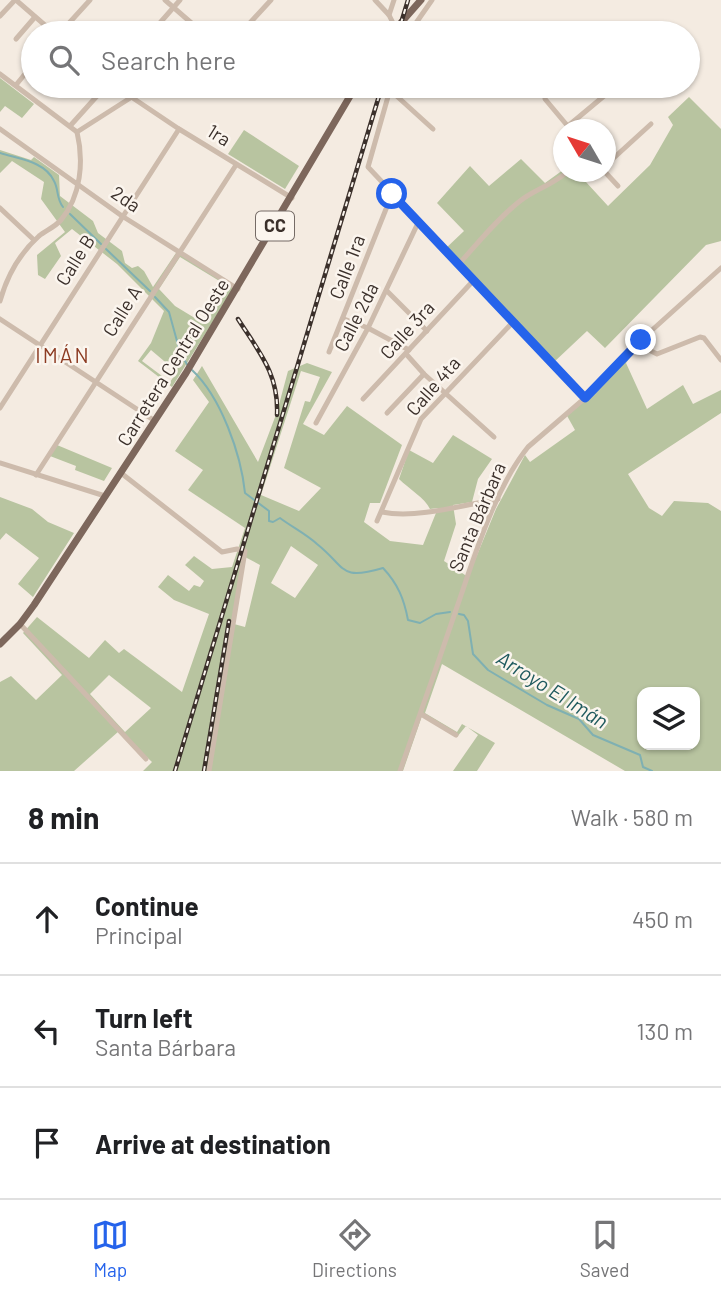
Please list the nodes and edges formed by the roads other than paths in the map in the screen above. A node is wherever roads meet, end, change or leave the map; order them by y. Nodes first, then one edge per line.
1 (15, 0) edge
2 (90, 0) edge
3 (165, 0) edge
4 (180, 0) edge
5 (270, 0) edge
6 (375, 0) edge
7 (394, 0) edge
8 (421, 0) edge
9 (432, 0) edge
10 (174, 7) junction
11 (389, 15) junction
12 (0, 16) edge
13 (35, 17) junction
14 (32, 21) edge
15 (40, 21) edge
16 (71, 21) edge
17 (162, 21) edge
18 (190, 21) edge
19 (252, 21) edge
20 (391, 21) edge
21 (402, 21) edge
22 (417, 21) edge
23 (21, 33) edge
24 (16, 39) dead end
25 (0, 74) edge
26 (21, 79) edge
27 (16, 85) junction
28 (21, 89) edge
29 (33, 98) edge
30 (95, 98) edge
31 (129, 98) edge
32 (132, 98) edge
33 (349, 98) edge
34 (388, 98) edge
35 (401, 98) edge
36 (604, 98) edge
37 (545, 99) dead end
38 (562, 119) edge
39 (580, 119) edge
40 (651, 124) dead end
41 (70, 126) junction
42 (0, 129) edge
43 (179, 129) junction
44 (433, 129) dead end
45 (77, 132) junction
46 (616, 156) edge
47 (236, 165) junction
48 (556, 182) edge
49 (614, 182) edge
50 (76, 184) junction
51 (618, 186) dead end
52 (392, 194) junction
53 (292, 198) junction
54 (0, 208) edge
55 (122, 216) junction
56 (418, 223) junction
57 (34, 240) junction
58 (179, 252) junction
59 (458, 265) junction
60 (721, 268) edge
61 (473, 281) junction
62 (238, 289) junction
63 (387, 291) junction
64 (0, 301) edge
65 (0, 319) edge
66 (344, 319) junction
67 (513, 322) junction
68 (368, 328) junction
69 (426, 331) junction
70 (641, 340) junction
71 (40, 345) junction
72 (329, 352) dead end
73 (408, 352) junction
74 (720, 360) edge
75 (424, 374) junction
76 (96, 382) junction
77 (445, 393) junction
78 (585, 398) junction
79 (363, 399) dead end
80 (0, 408) edge
81 (387, 413) dead end
82 (155, 421) junction
83 (316, 423) dead end
84 (494, 437) dead end
85 (0, 463) edge
86 (121, 473) junction
87 (36, 475) junction
88 (105, 496) junction
89 (498, 499) junction
90 (382, 512) junction
91 (377, 521) dead end
92 (20, 624) junction
93 (0, 643) edge
94 (421, 714) junction
95 (456, 735) dead end
96 (146, 759) dead end
97 (209, 771) edge
98 (400, 771) edge

1 - 12 street
1 - 13 street
2 - 16 street
3 - 10 street
4 - 10 street
5 - 19 street
6 - 11 street
7 - 11 street
8 - 21 main road
9 - 22 street
10 - 17 street
10 - 18 street
11 - 20 street
13 - 14 street
13 - 15 street
23 - 24 street
25 - 27 street
26 - 27 street
27 - 28 street
29 - 41 street
30 - 41 street
31 - 45 street
32 - 43 street, 1ra
33 - 53 main road, Carretera Central Oeste / CC
34 - 52 street
35 - 44 street
36 - 39 street
37 - 38 street
40 - 46 street
41 - 45 street
42 - 50 street, 2da
43 - 47 street, 1ra
43 - 55 street, Calle B
45 - 50 street
47 - 53 street, 1ra
47 - 58 street, Calle A
48 - 59 street
49 - 51 street
50 - 55 street, 2da
50 - 57 street
52 - 56 street
52 - 66 street, Calle 1ra
53 - 62 main road, Carretera Central Oeste / CC
54 - 57 street
55 - 58 street, 2da
55 - 71 street, Calle B
56 - 59 street
56 - 63 street, Calle 2da
57 - 64 street
58 - 62 street, 2da
58 - 76 street, Calle A
59 - 61 street
60 - 70 street, Santa Bárbara
61 - 67 street
61 - 69 street, Calle 3ra
62 - 82 main road, Carretera Central Oeste / CC
63 - 68 street, Calle 2da
63 - 69 street
65 - 71 street
66 - 68 street
66 - 72 street, Calle 1ra
67 - 77 street, Calle 4ta
67 - 78 street
68 - 73 street
68 - 83 street, Calle 2da
69 - 73 street, Calle 3ra
70 - 74 street
70 - 78 street, Santa Bárbara
71 - 76 street
71 - 80 street, Calle B
73 - 75 street
73 - 79 street, Calle 3ra
75 - 77 street
75 - 81 street
76 - 82 street
76 - 87 street, Calle A
77 - 84 street
77 - 90 street, Calle 4ta
78 - 89 street, Santa Bárbara
82 - 86 main road, Carretera Central Oeste / CC
85 - 87 street
86 - 88 main road, Carretera Central Oeste / CC
86 - 97 street
87 - 88 street
88 - 92 main road, Carretera Central Oeste / CC
89 - 90 street
89 - 94 street, Santa Bárbara
90 - 91 street, Calle 4ta
92 - 93 main road, Carretera Central Oeste / CC
92 - 96 street
94 - 95 street
94 - 98 street, Santa Bárbara

